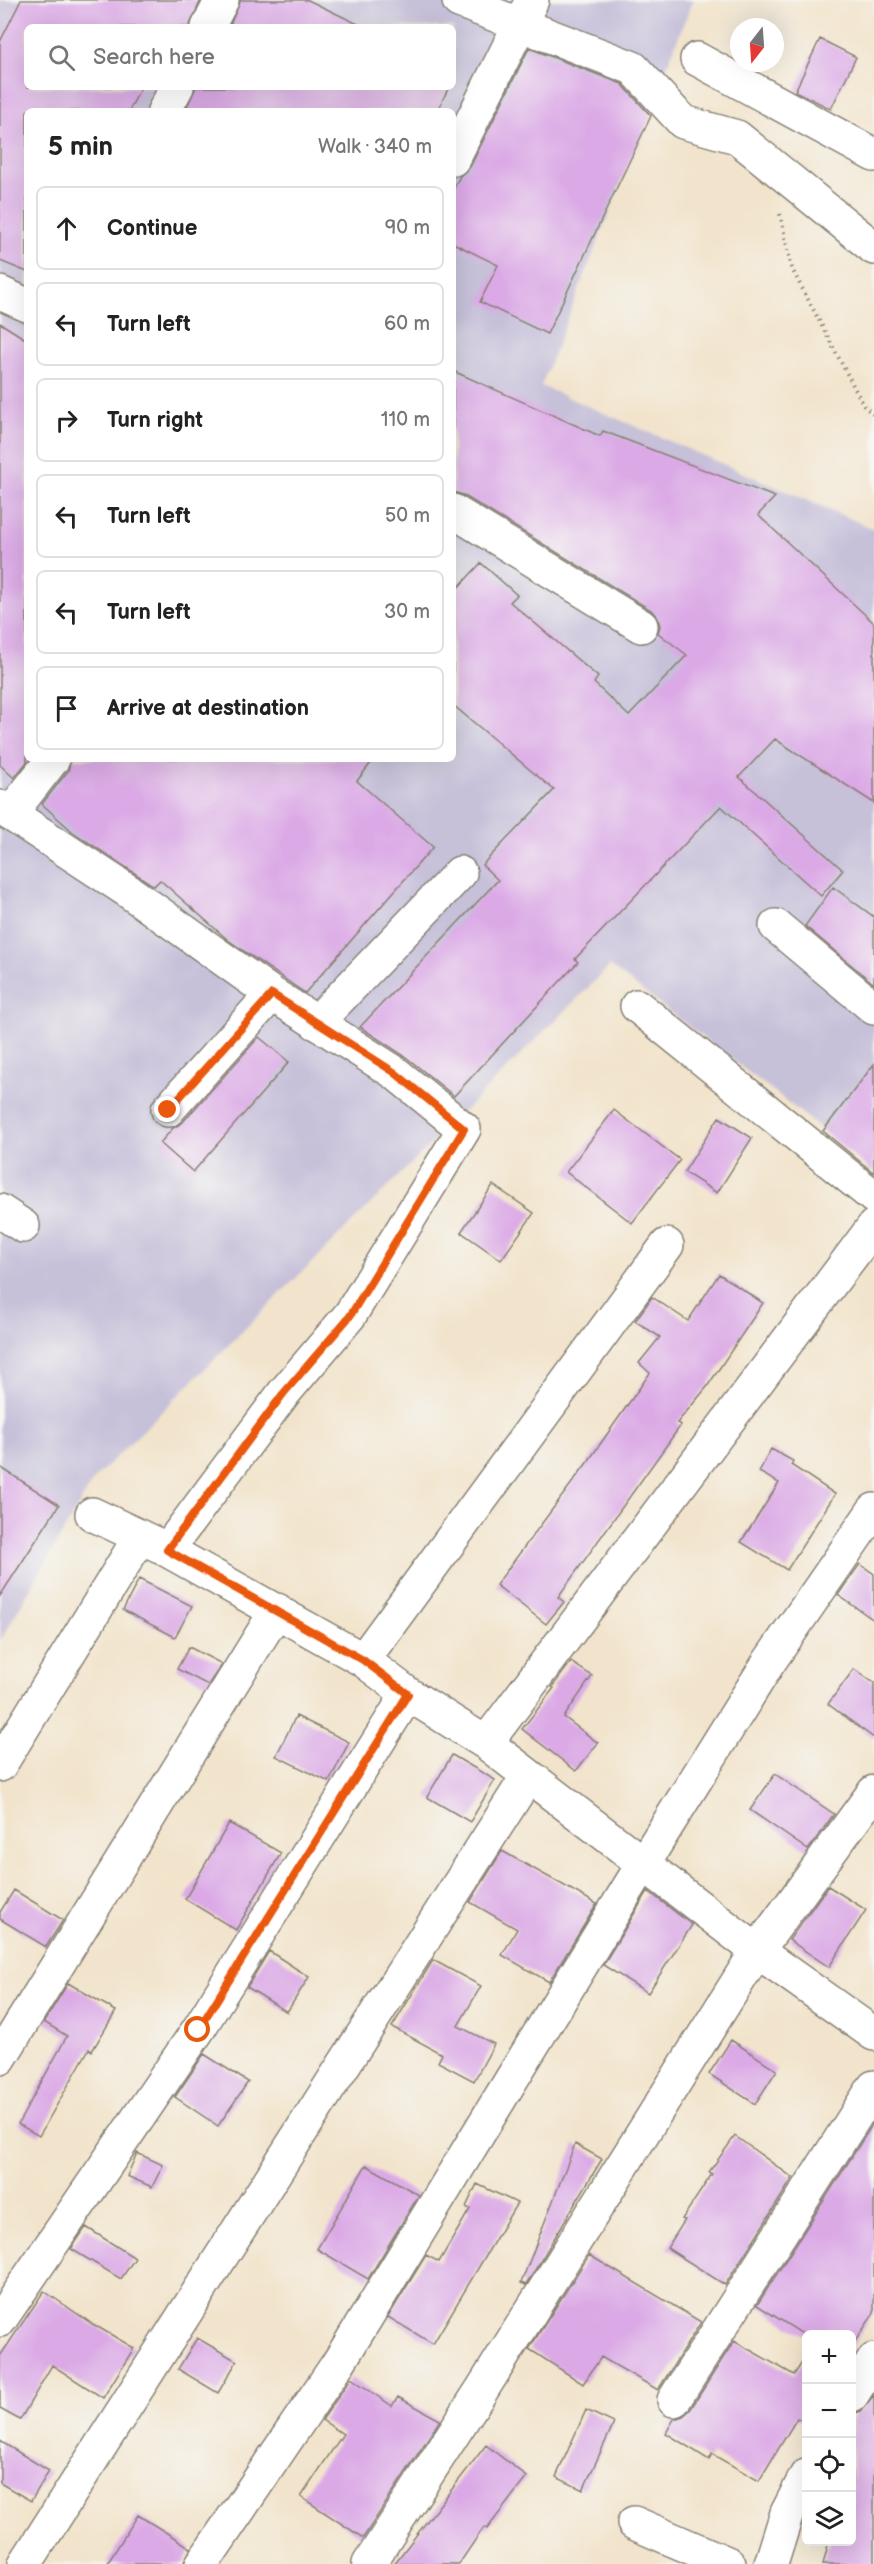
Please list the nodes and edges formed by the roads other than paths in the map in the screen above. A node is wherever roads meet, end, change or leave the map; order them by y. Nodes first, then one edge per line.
1 (222, 0) edge
2 (459, 1) edge
3 (526, 12) edge
4 (210, 24) edge
5 (697, 59) dead end
6 (175, 90) edge
7 (166, 108) edge
8 (456, 153) edge
9 (874, 155) edge
10 (874, 248) edge
11 (0, 293) edge
12 (24, 304) edge
13 (456, 513) edge
14 (641, 626) dead end
15 (50, 762) edge
16 (5, 810) edge
17 (460, 873) dead end
18 (776, 926) dead end
19 (272, 994) junction
20 (637, 1006) dead end
21 (874, 1008) edge
22 (316, 1023) junction
23 (168, 1110) dead end
24 (874, 1197) edge
25 (874, 1226) edge
26 (667, 1245) dead end
27 (874, 1510) edge
28 (92, 1514) dead end
29 (154, 1543) junction
30 (277, 1610) junction
31 (363, 1660) junction
32 (408, 1694) junction
33 (486, 1743) junction
34 (0, 1765) edge
35 (528, 1776) junction
36 (874, 1792) edge
37 (643, 1864) junction
38 (757, 1951) junction
39 (874, 2034) edge
40 (0, 2058) edge
41 (874, 2087) edge
42 (0, 2320) edge
43 (874, 2360) edge
44 (856, 2389) edge
45 (674, 2400) dead end
46 (802, 2485) edge
47 (634, 2523) dead end
48 (25, 2564) edge
49 (202, 2564) edge
50 (369, 2564) edge
51 (729, 2564) edge
52 (771, 2564) edge

1 - 4 street
2 - 3 street
3 - 8 street
3 - 10 street
5 - 9 street
6 - 7 street
11 - 12 street
13 - 14 street
15 - 16 street
16 - 19 street
17 - 22 street
18 - 21 street
19 - 22 street
19 - 23 street
20 - 24 street
22 - 29 street
25 - 33 street
26 - 31 street
27 - 37 street
28 - 29 street
29 - 30 street
29 - 34 street
30 - 31 street
30 - 40 street
31 - 32 street
32 - 33 street
32 - 42 street
33 - 35 street
35 - 37 street
35 - 48 street
36 - 38 street
37 - 38 street
37 - 49 street
38 - 39 street
38 - 50 street
41 - 45 street
43 - 44 street
46 - 52 street
47 - 51 street

